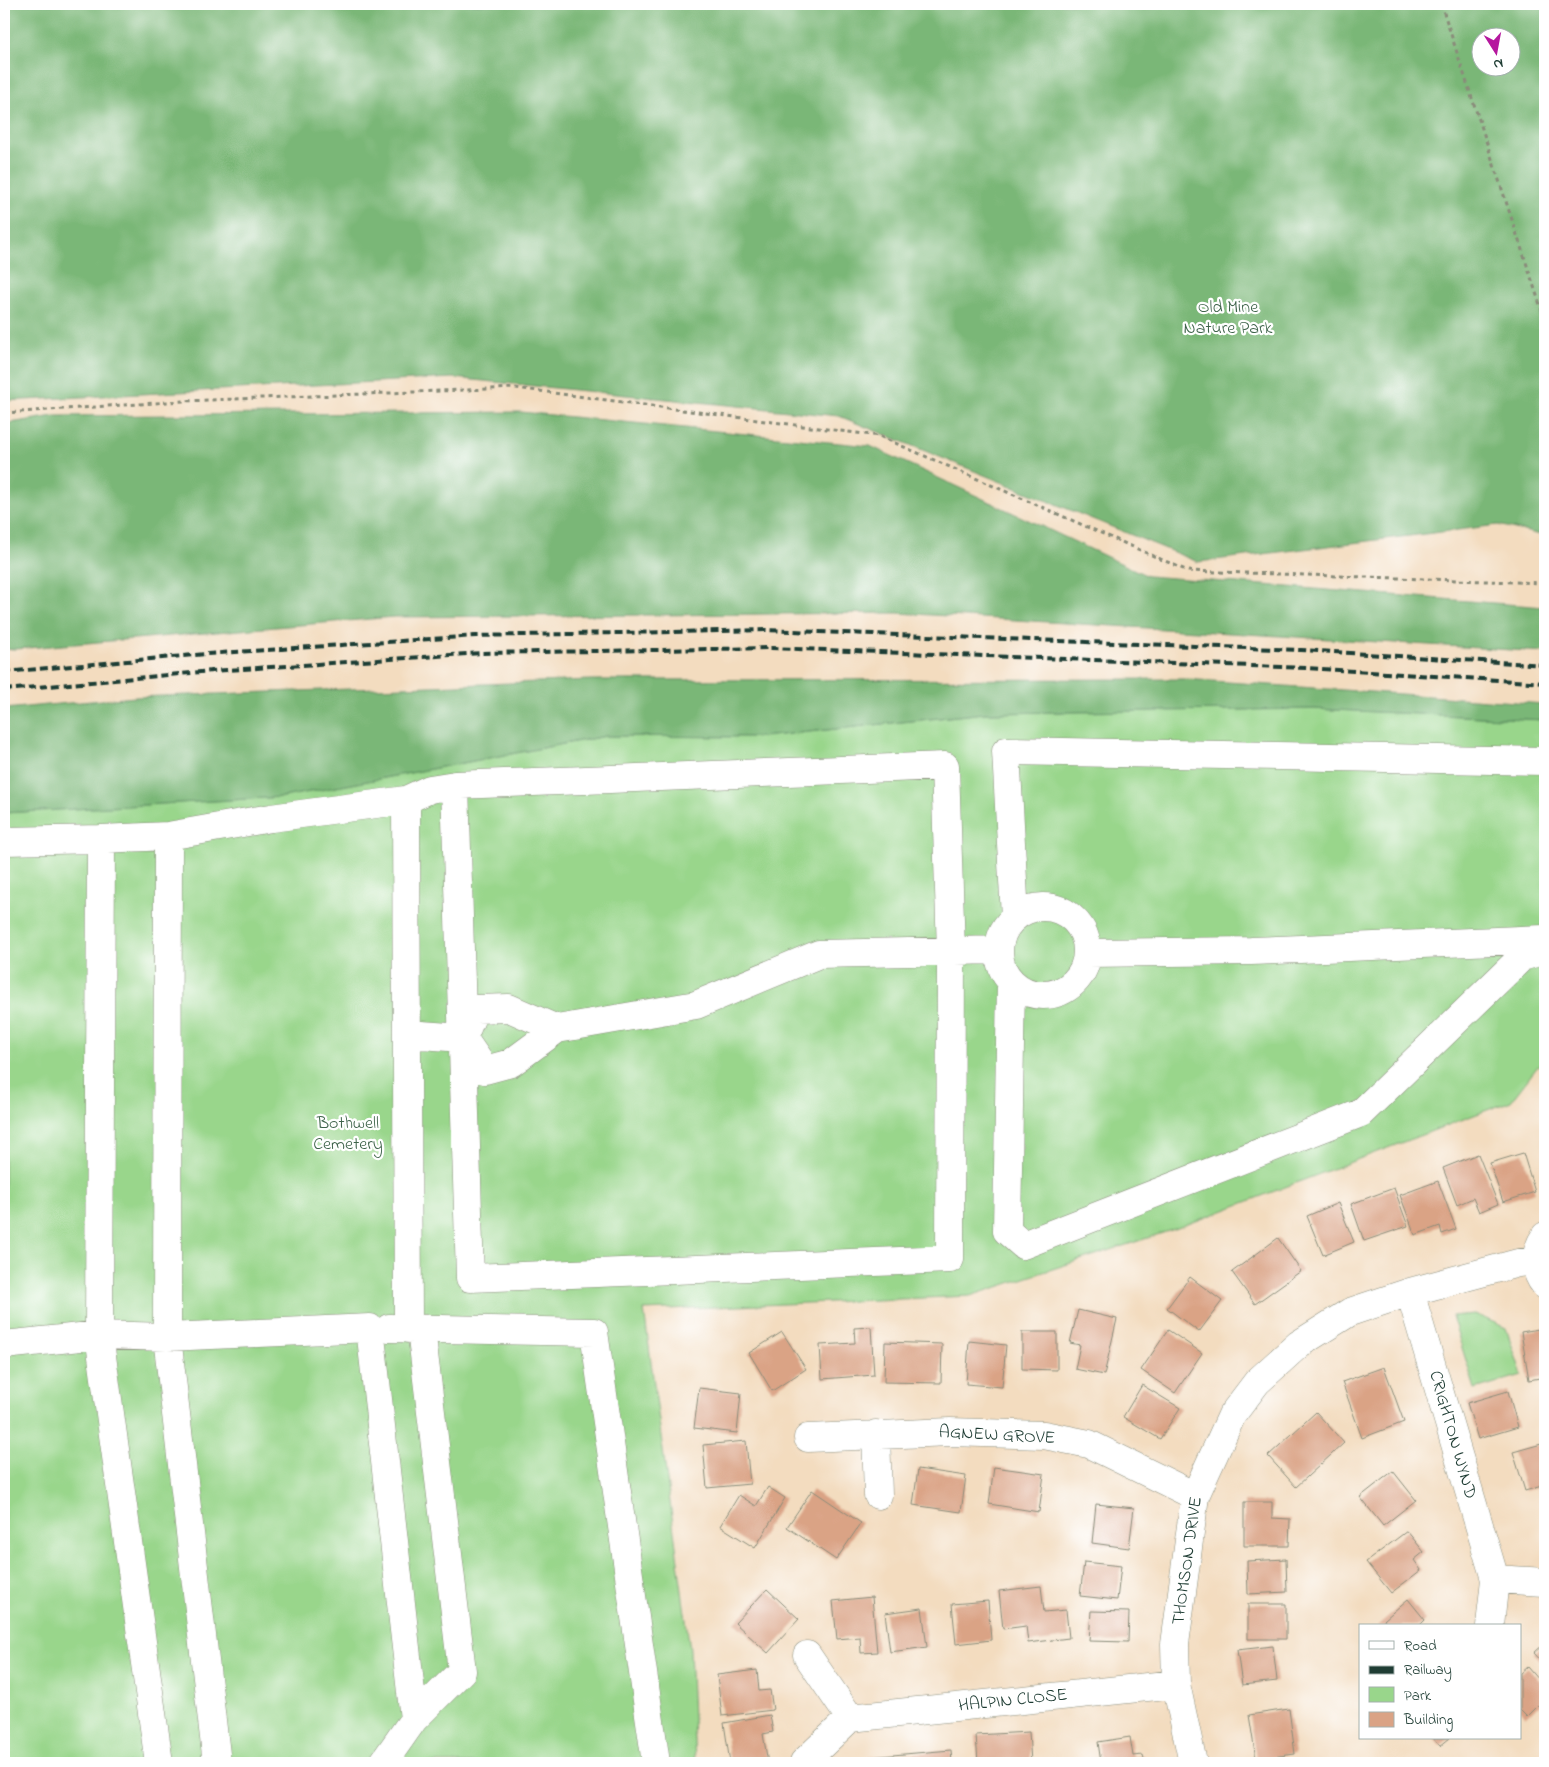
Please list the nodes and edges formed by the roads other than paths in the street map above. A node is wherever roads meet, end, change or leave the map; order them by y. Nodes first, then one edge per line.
1 (1545, 761) edge
2 (455, 785) junction
3 (406, 800) junction
4 (168, 836) junction
5 (101, 839) junction
6 (4, 841) edge
7 (1015, 917) junction
8 (1545, 939) edge
9 (999, 950) junction
10 (1545, 950) edge
11 (951, 951) junction
12 (1087, 953) junction
13 (1011, 982) junction
14 (557, 1029) junction
15 (407, 1034) junction
16 (463, 1038) junction
17 (1545, 1236) edge
18 (1540, 1273) edge
19 (1410, 1292) junction
20 (370, 1328) junction
21 (414, 1329) junction
22 (99, 1335) junction
23 (167, 1337) junction
24 (4, 1345) edge
25 (876, 1434) junction
26 (808, 1438) dead end
27 (878, 1495) dead end
28 (1195, 1496) junction
29 (1495, 1578) junction
30 (1545, 1582) edge
31 (1490, 1624) edge
32 (807, 1655) dead end
33 (1176, 1684) junction
34 (850, 1718) junction
35 (414, 1719) junction
36 (804, 1762) edge
37 (159, 1763) edge
38 (217, 1763) edge
39 (383, 1763) edge
40 (656, 1763) edge
41 (1194, 1763) edge

1 - 7 street
2 - 3 street
2 - 11 street
2 - 16 street
3 - 4 street
3 - 15 street
4 - 5 street
4 - 23 street
5 - 6 street
5 - 22 street
7 - 9 street
7 - 12 street
8 - 12 street
9 - 11 street
9 - 13 street
10 - 13 street
11 - 14 street
11 - 16 street
12 - 13 street
14 - 16 street
14 - 16 street
15 - 16 street
15 - 21 street
17 - 18 street, THOMSON DRIVE
18 - 19 street, THOMSON DRIVE
19 - 28 street, THOMSON DRIVE
19 - 29 street, CRIGHTON WYND
20 - 21 street
20 - 23 street
20 - 35 street
21 - 35 street
21 - 40 street
22 - 23 street
22 - 24 street
22 - 37 street
23 - 38 street
25 - 26 street, AGNEW GROVE
25 - 27 street
25 - 28 street, AGNEW GROVE
28 - 33 street, THOMSON DRIVE
29 - 30 street
29 - 31 street, CRIGHTON WYND
32 - 34 street
33 - 34 street, HALPIN CLOSE
33 - 41 street, THOMSON DRIVE
34 - 36 street
35 - 39 street

